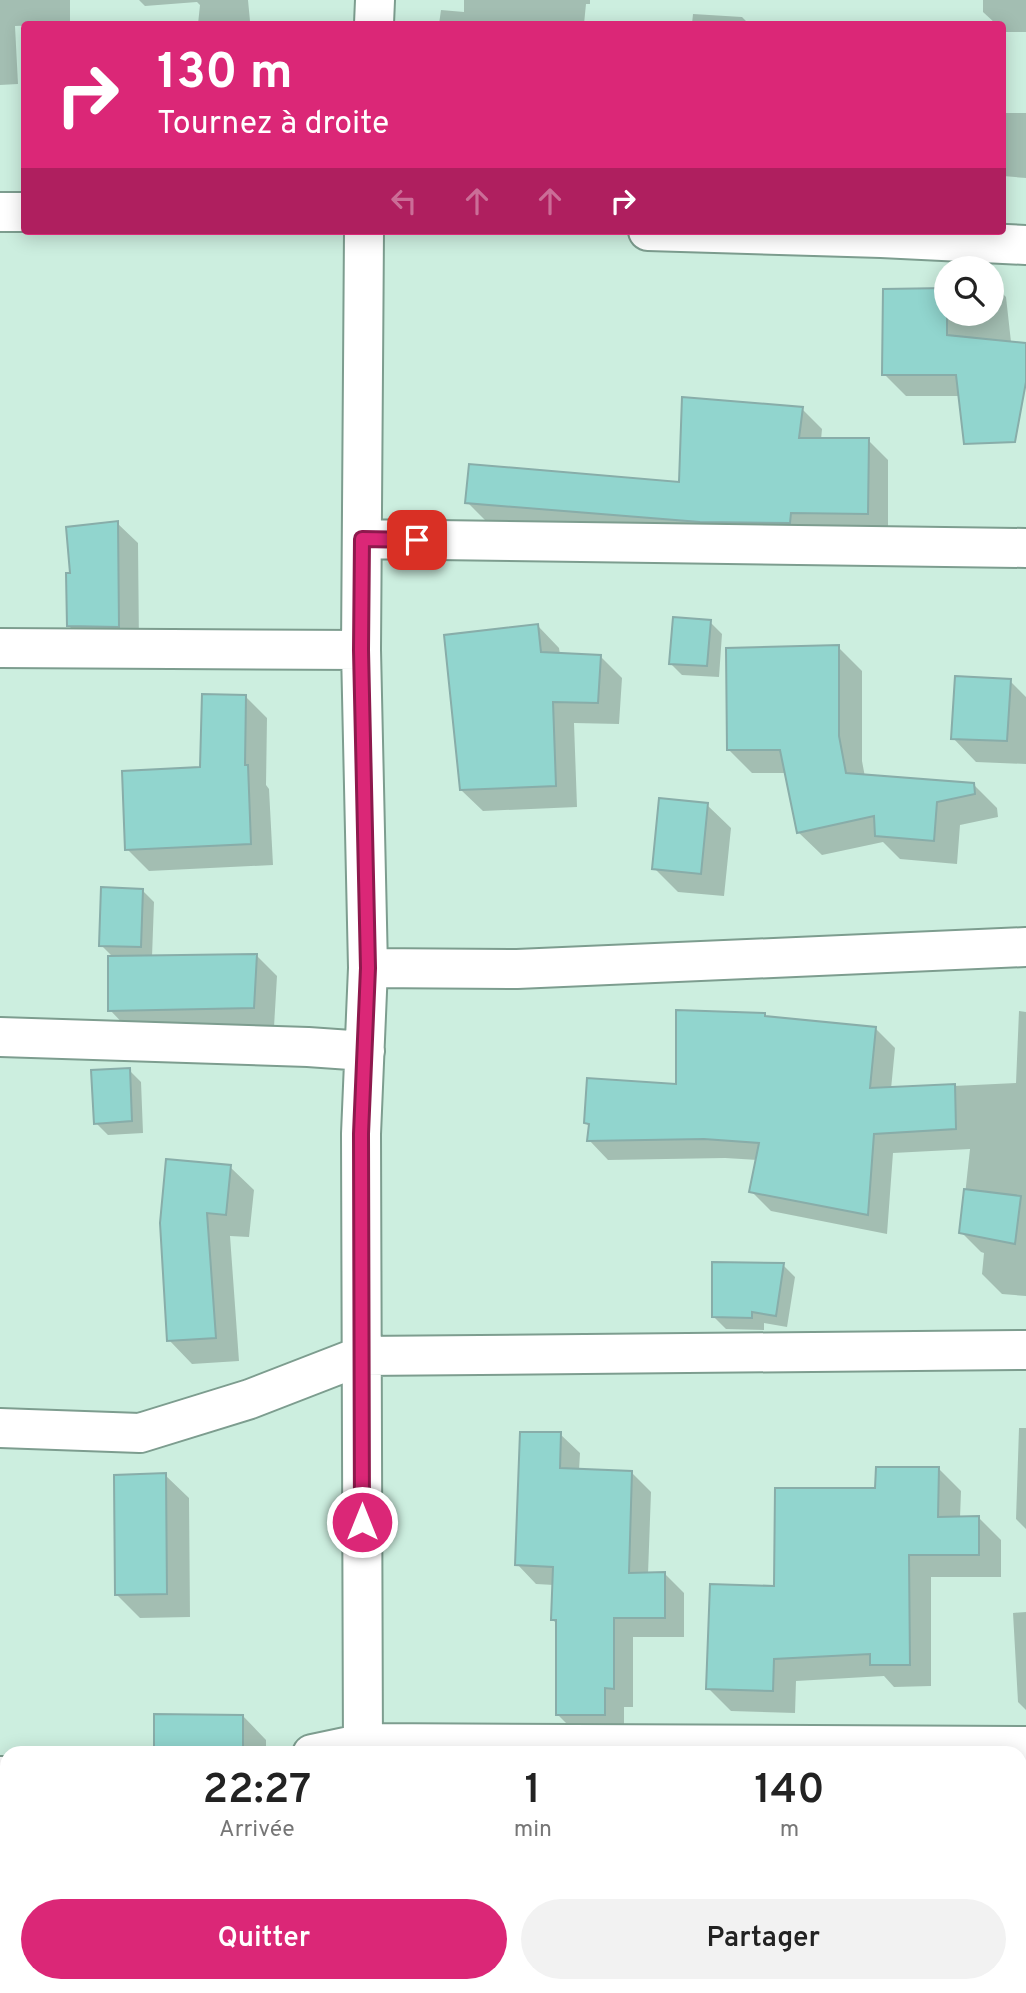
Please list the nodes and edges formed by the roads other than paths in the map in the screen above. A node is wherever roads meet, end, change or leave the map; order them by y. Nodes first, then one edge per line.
1 (375, 0) edge
2 (373, 21) edge
3 (0, 212) edge
4 (21, 212) edge
5 (364, 235) edge
6 (794, 235) edge
7 (1026, 245) edge
8 (362, 539) junction
9 (1026, 548) edge
10 (0, 648) edge
11 (361, 650) junction
12 (1026, 947) edge
13 (368, 968) junction
14 (0, 1037) edge
15 (365, 1051) junction
16 (1026, 1350) edge
17 (361, 1356) junction
18 (0, 1428) edge
19 (363, 1746) edge

1 - 2 street
3 - 4 street
5 - 8 street
6 - 7 street
8 - 9 street
8 - 11 street
10 - 11 street
11 - 13 street
12 - 13 street
13 - 15 street
14 - 15 street
15 - 17 street
16 - 17 street
17 - 18 street
17 - 19 street

